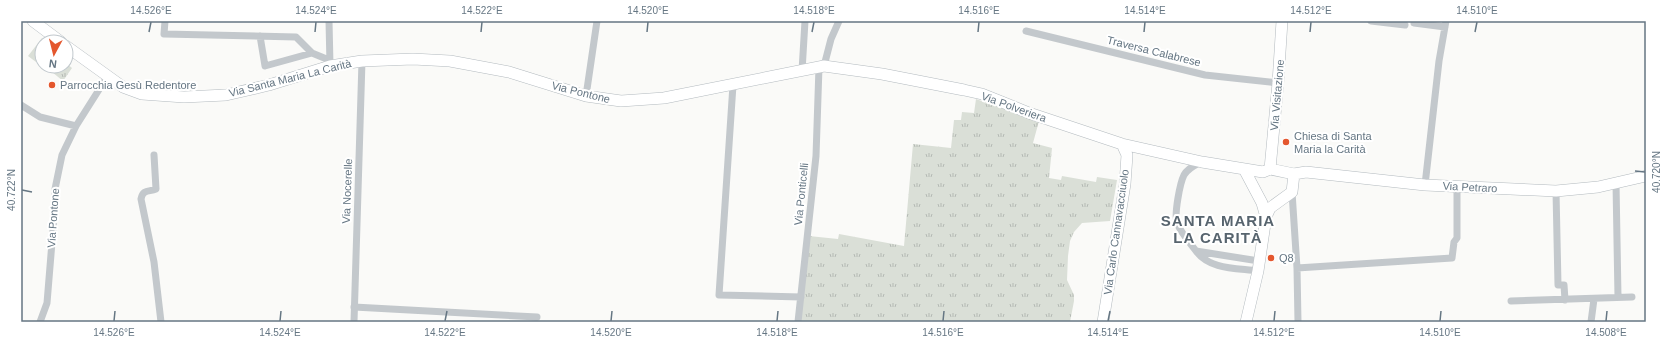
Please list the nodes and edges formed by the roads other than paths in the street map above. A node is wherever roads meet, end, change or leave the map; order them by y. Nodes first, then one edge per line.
1 (33, 21) edge
2 (165, 21) edge
3 (329, 21) edge
4 (597, 21) edge
5 (805, 21) edge
6 (839, 21) edge
7 (1282, 21) edge
8 (1371, 21) edge
9 (1414, 23) dead end
10 (1446, 24) edge
11 (1405, 25) dead end
12 (1026, 31) dead end
13 (50, 34) edge
14 (260, 36) junction
15 (74, 52) edge
16 (312, 53) junction
17 (362, 61) junction
18 (330, 63) junction
19 (822, 67) junction
20 (802, 70) junction
21 (107, 77) junction
22 (1278, 83) junction
23 (732, 84) junction
24 (586, 96) junction
25 (21, 105) edge
26 (76, 126) junction
27 (1122, 144) junction
28 (1136, 147) junction
29 (154, 155) dead end
30 (1127, 155) junction
31 (1202, 162) junction
32 (1244, 169) junction
33 (1270, 169) junction
34 (1294, 174) junction
35 (1646, 176) edge
36 (1616, 183) junction
37 (1425, 185) junction
38 (1457, 187) junction
39 (1556, 191) junction
40 (1292, 192) junction
41 (1266, 217) junction
42 (1258, 266) junction
43 (1297, 268) junction
44 (801, 297) junction
45 (1618, 297) junction
46 (1632, 297) dead end
47 (1594, 299) junction
48 (1565, 300) junction
49 (1511, 302) dead end
50 (354, 307) junction
51 (537, 317) dead end
52 (40, 322) edge
53 (161, 322) edge
54 (354, 322) edge
55 (798, 322) edge
56 (1103, 322) edge
57 (1246, 322) edge
58 (1298, 322) edge
59 (1591, 322) edge

1 - 13 street
2 - 14 street
3 - 18 street
4 - 24 street
5 - 20 street
6 - 19 street, Via Ponticelli
7 - 22 street, Via Visitazione
8 - 11 street
9 - 10 street
10 - 37 street
12 - 22 street, Traversa Calabrese
14 - 16 street
14 - 16 street
15 - 21 street, Via Santa Maria La Carità
16 - 18 street
17 - 18 street, Via Santa Maria La Carità
17 - 24 street, Via Pontone
17 - 50 street, Via Nocerelle
18 - 21 street, Via Santa Maria La Carità
19 - 20 street, Via Pontone
19 - 27 street, Via Polveriera
19 - 44 street, Via Ponticelli
20 - 23 street, Via Pontone
21 - 26 street, Via Pontone
22 - 33 street, Via Visitazione
23 - 24 street, Via Pontone
23 - 44 street
25 - 26 street
26 - 52 street, Via Pontone
27 - 28 street, Via Polveriera
27 - 30 street, Via Carlo Cannavacciuolo
28 - 30 street
28 - 31 street, Via Polveriera
29 - 53 street
30 - 56 street, Via Carlo Cannavacciuolo
31 - 32 street
31 - 42 street
32 - 33 street, Via Petraro
32 - 41 street
33 - 34 street, Via Petraro
34 - 37 street, Via Petraro
34 - 40 street
35 - 36 street, Via Petraro
36 - 39 street, Via Petraro
36 - 45 street
37 - 38 street, Via Petraro
38 - 39 street, Via Petraro
38 - 43 street
39 - 48 street
40 - 41 street
40 - 43 street
41 - 42 street
42 - 57 street
43 - 58 street
44 - 55 street, Via Ponticelli
45 - 46 street
45 - 47 street
47 - 48 street
47 - 59 street
48 - 49 street
50 - 51 street
50 - 54 street, Via Nocerelle

